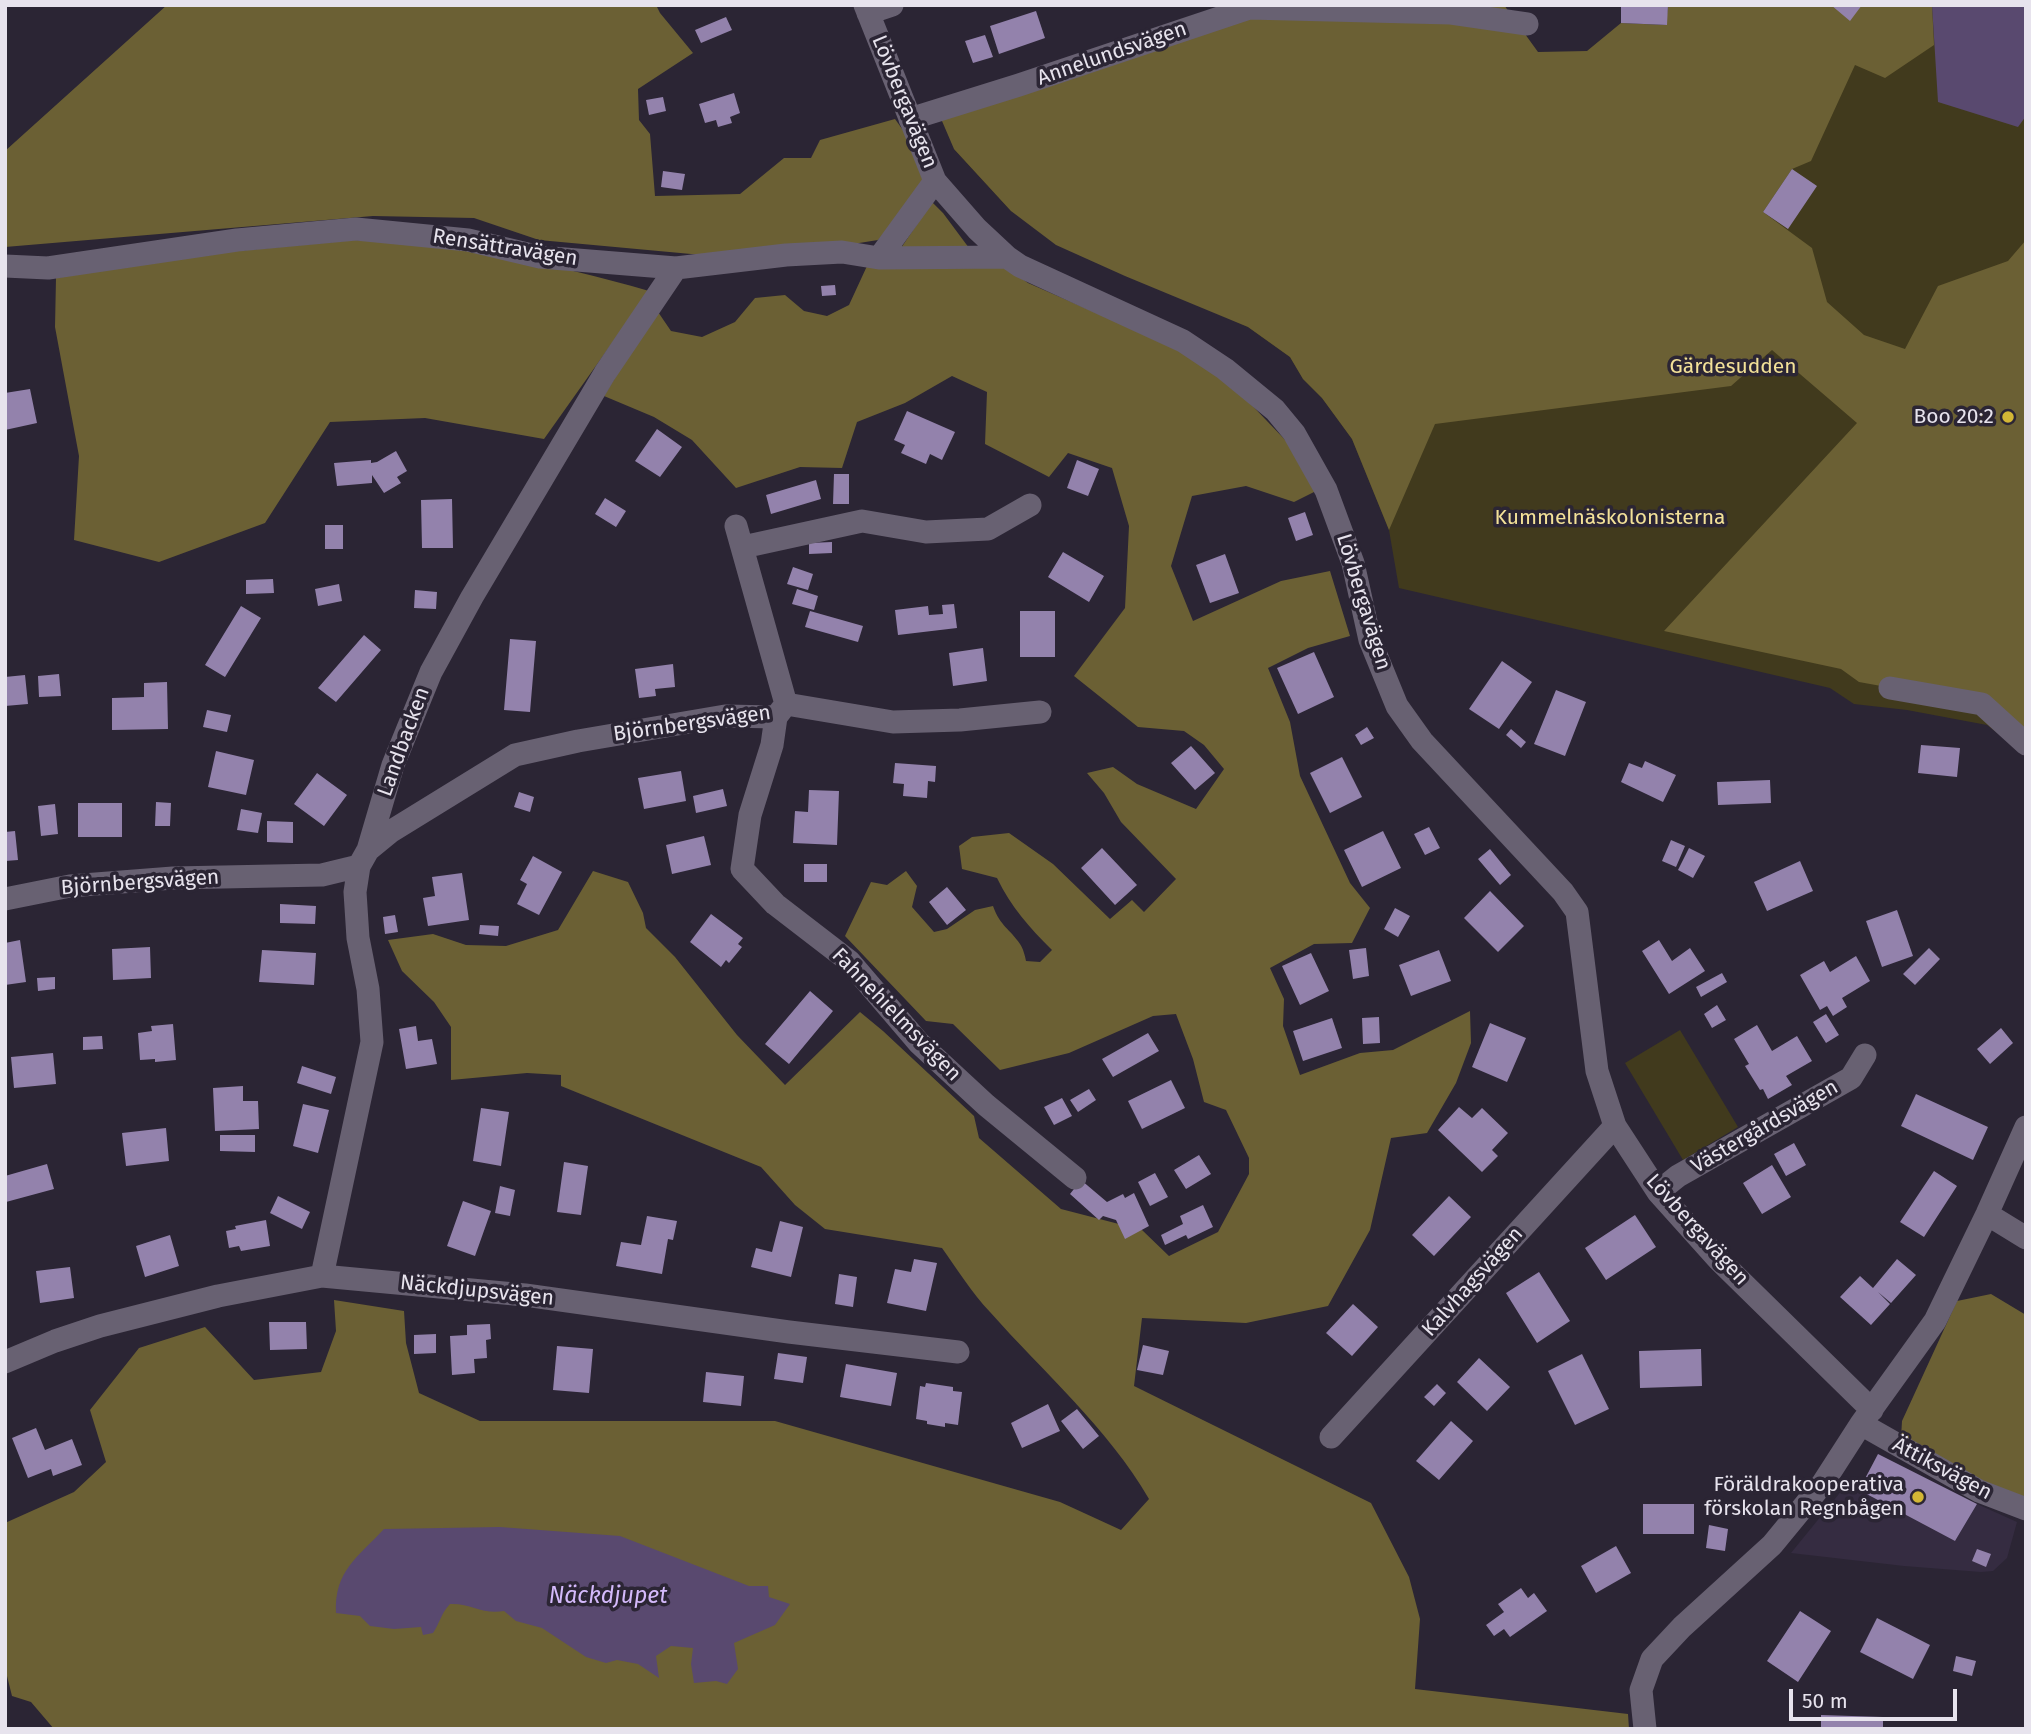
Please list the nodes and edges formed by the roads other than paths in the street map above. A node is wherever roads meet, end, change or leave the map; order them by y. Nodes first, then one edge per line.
1 (892, 5) edge
2 (867, 9) edge
3 (1527, 24) dead end
4 (910, 118) junction
5 (935, 180) junction
6 (1007, 257) junction
7 (879, 258) junction
8 (5, 266) edge
9 (676, 268) junction
10 (1030, 505) dead end
11 (1890, 688) dead end
12 (781, 711) junction
13 (1040, 712) dead end
14 (2026, 744) edge
15 (363, 858) junction
16 (5, 899) edge
17 (1865, 1055) dead end
18 (1615, 1126) junction
19 (2026, 1127) edge
20 (1075, 1178) dead end
21 (1658, 1192) junction
22 (1987, 1214) junction
23 (2026, 1238) edge
24 (322, 1276) junction
25 (958, 1352) dead end
26 (5, 1362) edge
27 (1866, 1417) junction
28 (1331, 1437) dead end
29 (2026, 1509) edge
30 (1645, 1729) edge

1 - 2 street
2 - 4 street, Lövbergavägen
3 - 4 street, Annelundsvägen
4 - 5 street, Lövbergavägen
5 - 6 street, Lövbergavägen
5 - 7 street
6 - 7 street, Rensättravägen
6 - 18 street, Lövbergavägen
7 - 9 street, Rensättravägen
8 - 9 street, Rensättravägen
9 - 15 street, Landbacken
10 - 12 street, Fahnehielmsvägen
11 - 14 street
12 - 13 street, Björnbergsvägen
12 - 15 street, Björnbergsvägen
12 - 20 street, Fahnehielmsvägen
15 - 16 street, Björnbergsvägen
15 - 24 street, Landbacken
17 - 21 street, Västergårdsvägen
18 - 21 street, Lövbergavägen
18 - 28 street, Kalvhagsvägen
19 - 22 street
21 - 27 street, Lövbergavägen
22 - 23 street
22 - 27 street
24 - 25 street, Näckdjupsvägen
24 - 26 street, Näckdjupsvägen
27 - 29 street, Ättiksvägen
27 - 30 street

